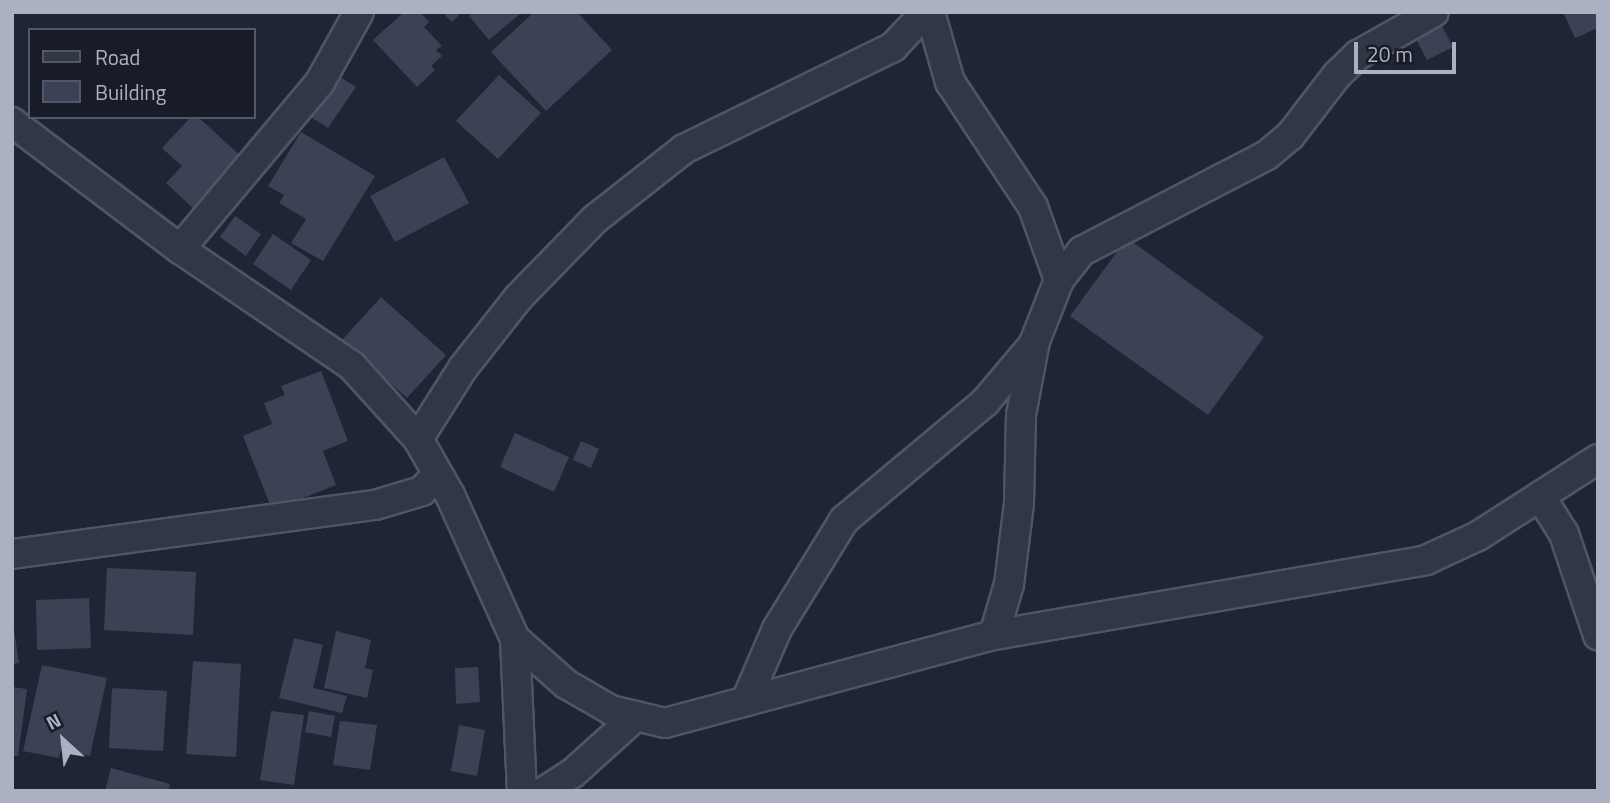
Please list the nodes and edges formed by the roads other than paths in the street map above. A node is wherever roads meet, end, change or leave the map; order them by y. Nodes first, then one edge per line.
1 (359, 12) edge
2 (1434, 12) edge
3 (932, 16) edge
4 (12, 122) edge
5 (180, 249) junction
6 (1059, 281) junction
7 (1035, 341) junction
8 (418, 439) junction
9 (1598, 459) edge
10 (437, 475) junction
11 (1540, 496) junction
12 (12, 554) edge
13 (994, 635) junction
14 (1598, 635) edge
15 (515, 639) junction
16 (746, 701) junction
17 (636, 716) junction
18 (522, 791) edge
19 (545, 791) edge

1 - 5 street
2 - 6 street
3 - 6 street
3 - 8 street
4 - 5 street
5 - 8 street
6 - 7 street
7 - 13 street
7 - 16 street
8 - 10 street
9 - 11 street
10 - 12 street
10 - 15 street
11 - 13 street
11 - 14 street
13 - 16 street
15 - 17 street
15 - 18 street
16 - 17 street
17 - 19 street

